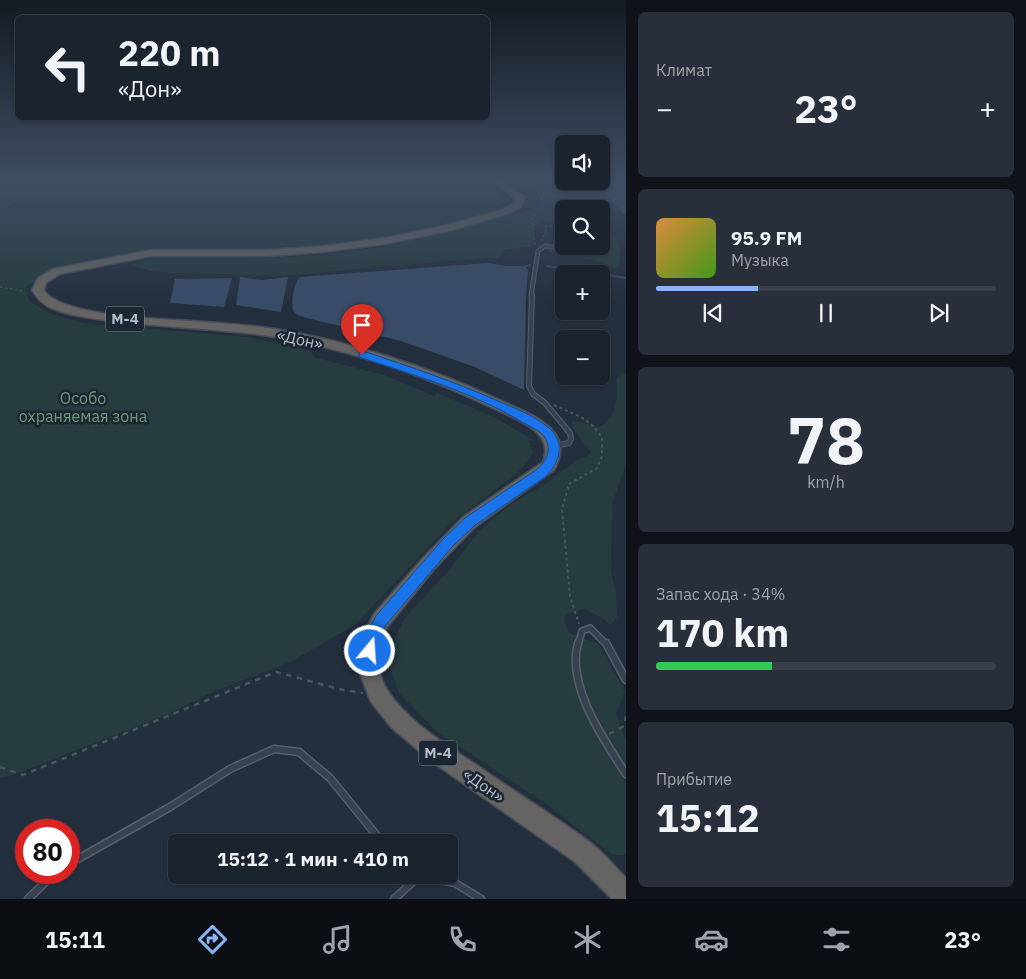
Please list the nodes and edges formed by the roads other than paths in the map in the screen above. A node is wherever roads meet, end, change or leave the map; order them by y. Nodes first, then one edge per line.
1 (474, 220) edge
2 (555, 247) edge
3 (554, 446) junction
4 (626, 680) edge
5 (626, 774) edge
6 (376, 834) edge
7 (80, 858) edge
8 (44, 884) edge
9 (411, 884) edge
10 (458, 884) edge
11 (626, 896) edge
12 (28, 899) edge
13 (394, 899) edge
14 (481, 899) edge

1 - 3 highway, «Дон» / М-4
2 - 3 lane
3 - 11 highway, «Дон» / М-4
4 - 5 lane
6 - 7 lane
8 - 12 lane
9 - 13 lane
10 - 14 lane

